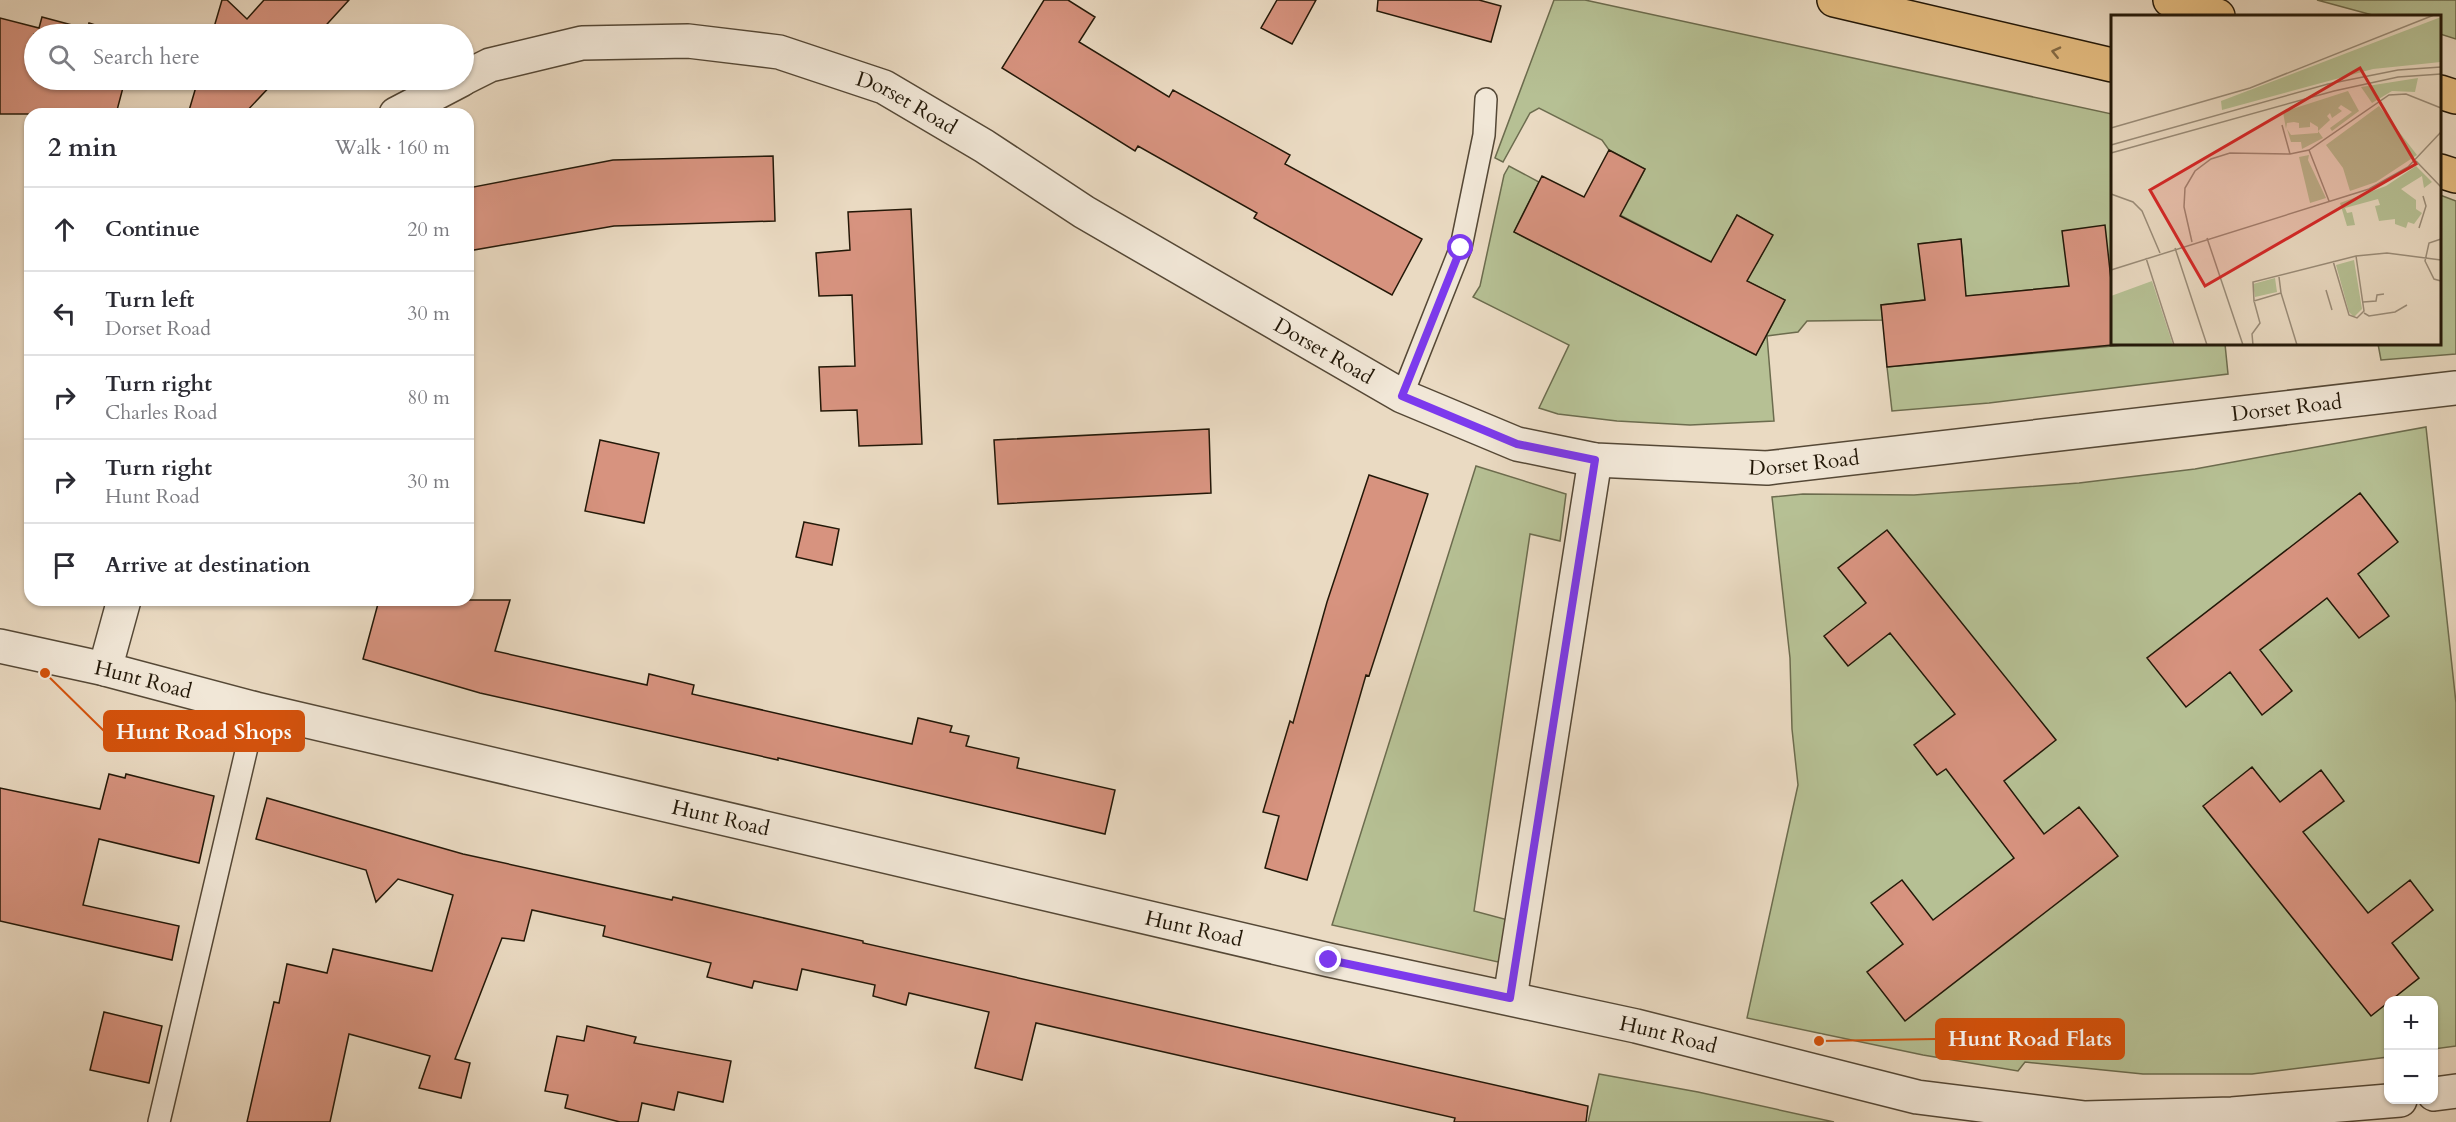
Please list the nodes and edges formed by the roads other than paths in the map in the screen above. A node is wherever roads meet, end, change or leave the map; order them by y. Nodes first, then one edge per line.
1 (1834, 0) edge
2 (2170, 0) edge
3 (2215, 15) edge
4 (2111, 65) edge
5 (474, 73) edge
6 (441, 90) edge
7 (2441, 93) edge
8 (2456, 97) edge
9 (1486, 99) dead end
10 (407, 108) edge
11 (2441, 172) edge
12 (2456, 176) edge
13 (2456, 388) edge
14 (1402, 396) junction
15 (1595, 460) junction
16 (122, 606) edge
17 (0, 646) edge
18 (105, 669) junction
19 (256, 710) junction
20 (1510, 998) junction
21 (2456, 1091) edge
22 (2438, 1093) edge
23 (2384, 1101) edge
24 (159, 1122) edge

4 -> 1 main road
2 - 3 main road
5 - 14 street, Dorset Road
6 - 10 street, Dorset Road
7 - 8 main road
9 - 14 lane
11 - 12 main road
13 - 15 street, Dorset Road
14 - 15 street, Dorset Road
15 - 20 street
16 - 18 street
17 - 18 street, Hunt Road
18 - 19 street, Hunt Road
19 - 20 street, Hunt Road
19 - 24 lane
20 - 23 street, Hunt Road
21 - 22 street

